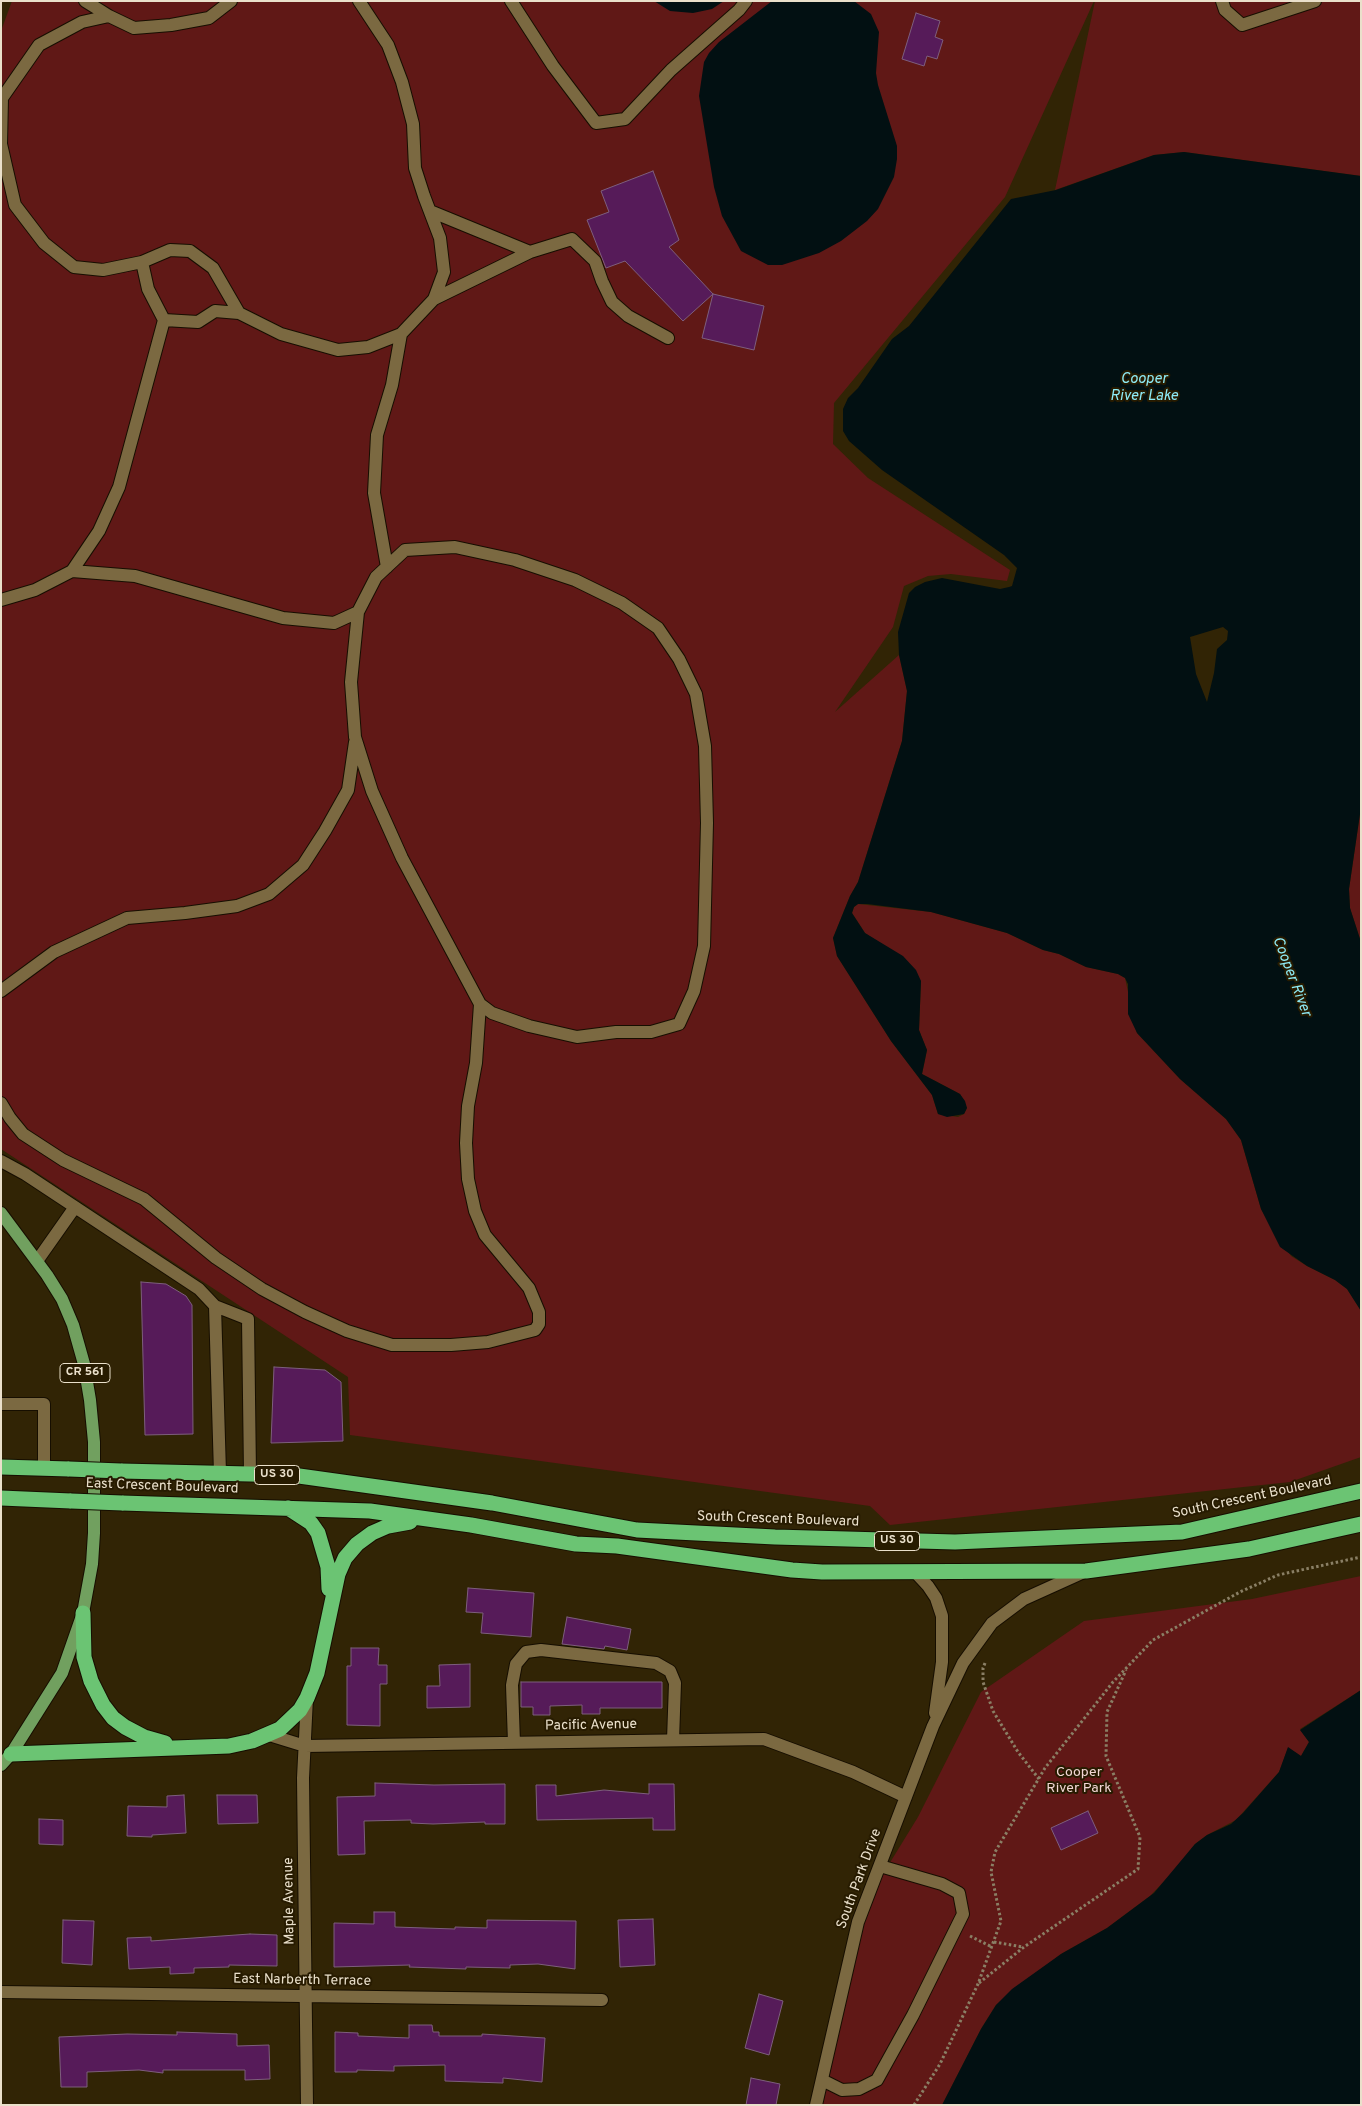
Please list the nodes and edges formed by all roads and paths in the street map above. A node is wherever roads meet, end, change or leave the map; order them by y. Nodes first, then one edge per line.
1 (85, 1) edge
2 (231, 1) edge
3 (359, 1) edge
4 (511, 1) edge
5 (746, 1) edge
6 (1222, 1) edge
7 (1315, 1) edge
8 (109, 16) junction
9 (430, 211) junction
10 (530, 252) junction
11 (142, 262) junction
12 (434, 299) junction
13 (239, 314) junction
14 (164, 320) junction
15 (401, 334) junction
16 (668, 338) dead end
17 (387, 566) junction
18 (72, 570) junction
19 (3, 602) edge
20 (358, 612) junction
21 (355, 737) junction
22 (1, 991) edge
23 (480, 1004) junction
24 (1, 1103) edge
25 (1, 1161) edge
26 (1, 1206) edge
27 (75, 1207) junction
28 (1, 1213) edge
29 (1, 1225) edge
30 (16, 1231) junction
31 (37, 1261) junction
32 (215, 1306) junction
33 (1, 1404) edge
34 (1, 1467) edge
35 (44, 1468) junction
36 (220, 1473) junction
37 (250, 1474) junction
38 (1361, 1491) edge
39 (432, 1496) joint
40 (1, 1498) edge
41 (287, 1507) junction
42 (423, 1519) junction
43 (1361, 1524) edge
44 (1361, 1557) edge
45 (1086, 1571) junction
46 (915, 1572) junction
47 (330, 1610) junction
48 (83, 1613) junction
49 (986, 1661) dead end
50 (1127, 1668) junction
51 (307, 1698) junction
52 (933, 1726) junction
53 (266, 1734) junction
54 (673, 1740) junction
55 (514, 1743) junction
56 (305, 1746) junction
57 (176, 1747) junction
58 (4, 1758) edge
59 (1039, 1778) junction
60 (906, 1797) junction
61 (880, 1866) junction
62 (956, 1929) junction
63 (994, 1942) junction
64 (992, 1947) junction
65 (1024, 1947) junction
66 (978, 1984) junction
67 (1, 1992) edge
68 (306, 1996) junction
69 (602, 2000) dead end
70 (822, 2080) junction
71 (307, 2105) edge
72 (816, 2105) edge
73 (914, 2105) edge

1 - 8 street
2 - 8 street
3 - 9 street
4 - 5 street
6 - 7 street
8 - 11 street
9 - 10 street
9 - 12 street
10 - 12 street
10 - 16 street
11 - 13 street
11 - 14 street
12 - 15 street
13 - 14 street
13 - 15 street
14 - 18 street
15 - 17 street
17 - 20 street
17 - 23 street
18 - 19 street
18 - 20 street
20 - 21 street
21 - 22 street
21 - 23 street
23 - 24 street
25 - 27 street
26 - 30 main road, CR 561
27 - 31 street
27 - 32 street
28 - 30 main road, CR 561
29 - 30 main road
30 - 31 main road, CR 561
31 - 48 main road, CR 561
32 - 36 street
32 - 37 street
33 - 35 street
34 - 35 highway, East Crescent Boulevard / US 30
35 - 36 highway, East Crescent Boulevard / US 30, bridge
36 - 37 highway, East Crescent Boulevard / US 30
37 - 39 highway, East Crescent Boulevard / US 30
38 - 39 highway, South Crescent Boulevard / US 30
40 - 41 highway, East Crescent Boulevard, bridge
41 - 42 highway, East Crescent Boulevard
41 - 47 highway
42 - 46 highway, East Crescent Boulevard
42 - 47 highway
43 - 45 highway
44 - 50 path
45 - 46 highway
45 - 52 street, South Park Drive
46 - 52 street, South Park Drive
47 - 51 highway
48 - 57 highway
48 - 58 main road, CR 561
49 - 59 path
50 - 59 path
50 - 65 path
51 - 53 highway
51 - 56 street, Maple Avenue
52 - 60 street, South Park Drive
53 - 56 street, Pacific Avenue
53 - 57 highway
54 - 55 street, Pacific Avenue
54 - 55 street
54 - 60 street, Pacific Avenue
55 - 56 street, Pacific Avenue
56 - 68 street, Maple Avenue
57 - 58 highway
59 - 63 path
60 - 61 street, South Park Drive
61 - 62 street
61 - 70 street, South Park Drive
62 - 64 path
62 - 70 street
63 - 64 path
63 - 65 path
64 - 66 path
65 - 66 path
66 - 73 path
67 - 68 street, East Narberth Terrace
68 - 69 street, East Narberth Terrace
68 - 71 street, Maple Avenue
70 - 72 street, South Park Drive

